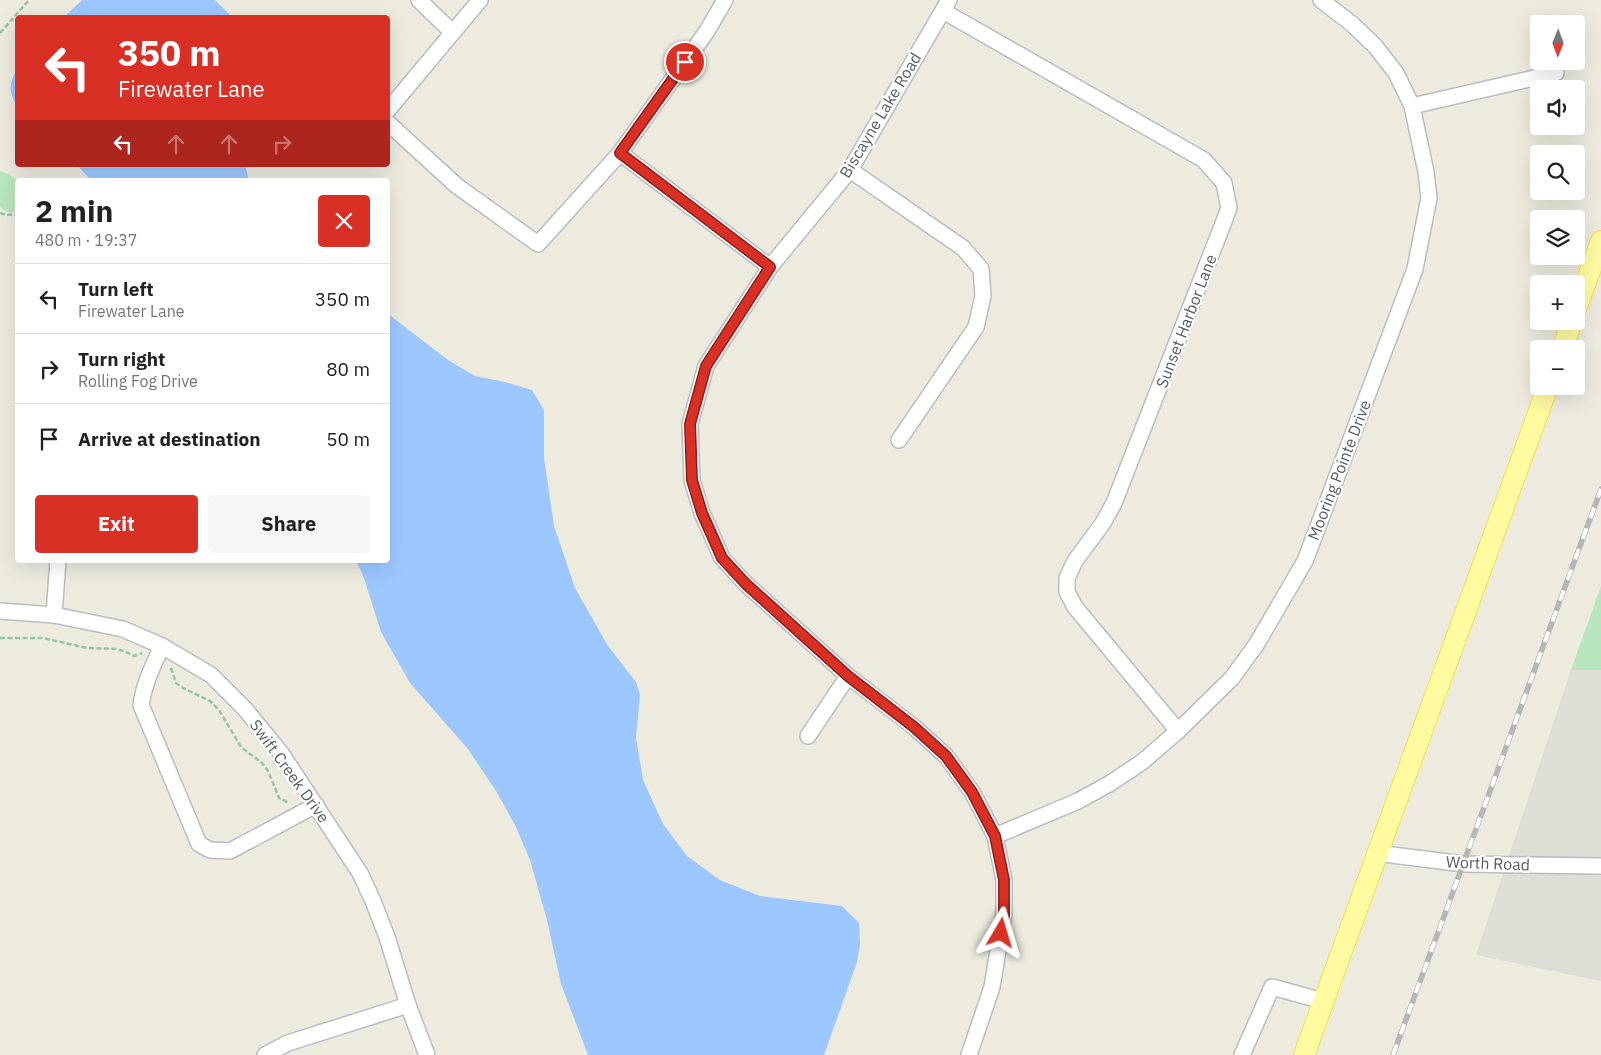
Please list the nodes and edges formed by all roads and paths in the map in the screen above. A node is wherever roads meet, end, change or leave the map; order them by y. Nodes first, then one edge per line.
1 (29, 0) edge
2 (419, 0) edge
3 (480, 0) edge
4 (725, 0) edge
5 (1321, 0) edge
6 (946, 6) edge
7 (16, 15) edge
8 (15, 16) edge
9 (452, 32) junction
10 (0, 33) edge
11 (1556, 74) dead end
12 (1412, 106) junction
13 (390, 108) edge
14 (390, 125) edge
15 (620, 153) junction
16 (850, 170) junction
17 (0, 213) edge
18 (15, 214) edge
19 (1601, 241) edge
20 (770, 267) junction
21 (1585, 285) edge
22 (1545, 395) edge
23 (899, 440) dead end
24 (58, 563) edge
25 (0, 611) edge
26 (54, 616) junction
27 (0, 638) edge
28 (162, 646) junction
29 (848, 676) junction
30 (1178, 731) junction
31 (808, 736) dead end
32 (312, 808) junction
33 (995, 836) junction
34 (1376, 853) junction
35 (1601, 866) edge
36 (1323, 1001) junction
37 (408, 1005) junction
38 (264, 1055) edge
39 (427, 1055) edge
40 (969, 1055) edge
41 (1242, 1055) edge
42 (1304, 1055) edge

1 - 7 path
2 - 9 street
3 - 9 street
4 - 15 street
5 - 12 street, Mooring Pointe Drive
6 - 16 street, Biscayne Lake Road
6 - 30 street, Sunset Harbor Lane
8 - 10 path
9 - 13 street
11 - 12 street
12 - 30 street, Mooring Pointe Drive
14 - 15 street
15 - 20 street
16 - 20 street, Biscayne Lake Road
16 - 23 street
17 - 18 path
19 - 21 main road
20 - 29 street, Biscayne Lake Road
22 - 34 main road
24 - 26 street
25 - 26 street, Swift Creek Drive
26 - 28 street, Swift Creek Drive
27 - 28 path
28 - 32 street, Swift Creek Drive
28 - 32 path
28 - 32 street
29 - 31 street
29 - 33 street, Biscayne Lake Road
30 - 33 street, Mooring Pointe Drive
32 - 37 street, Swift Creek Drive
33 - 40 street, Biscayne Lake Road
34 - 35 street, Worth Road
34 - 36 main road
36 - 41 street
36 - 42 main road
37 - 38 street
37 - 39 street, Swift Creek Drive

